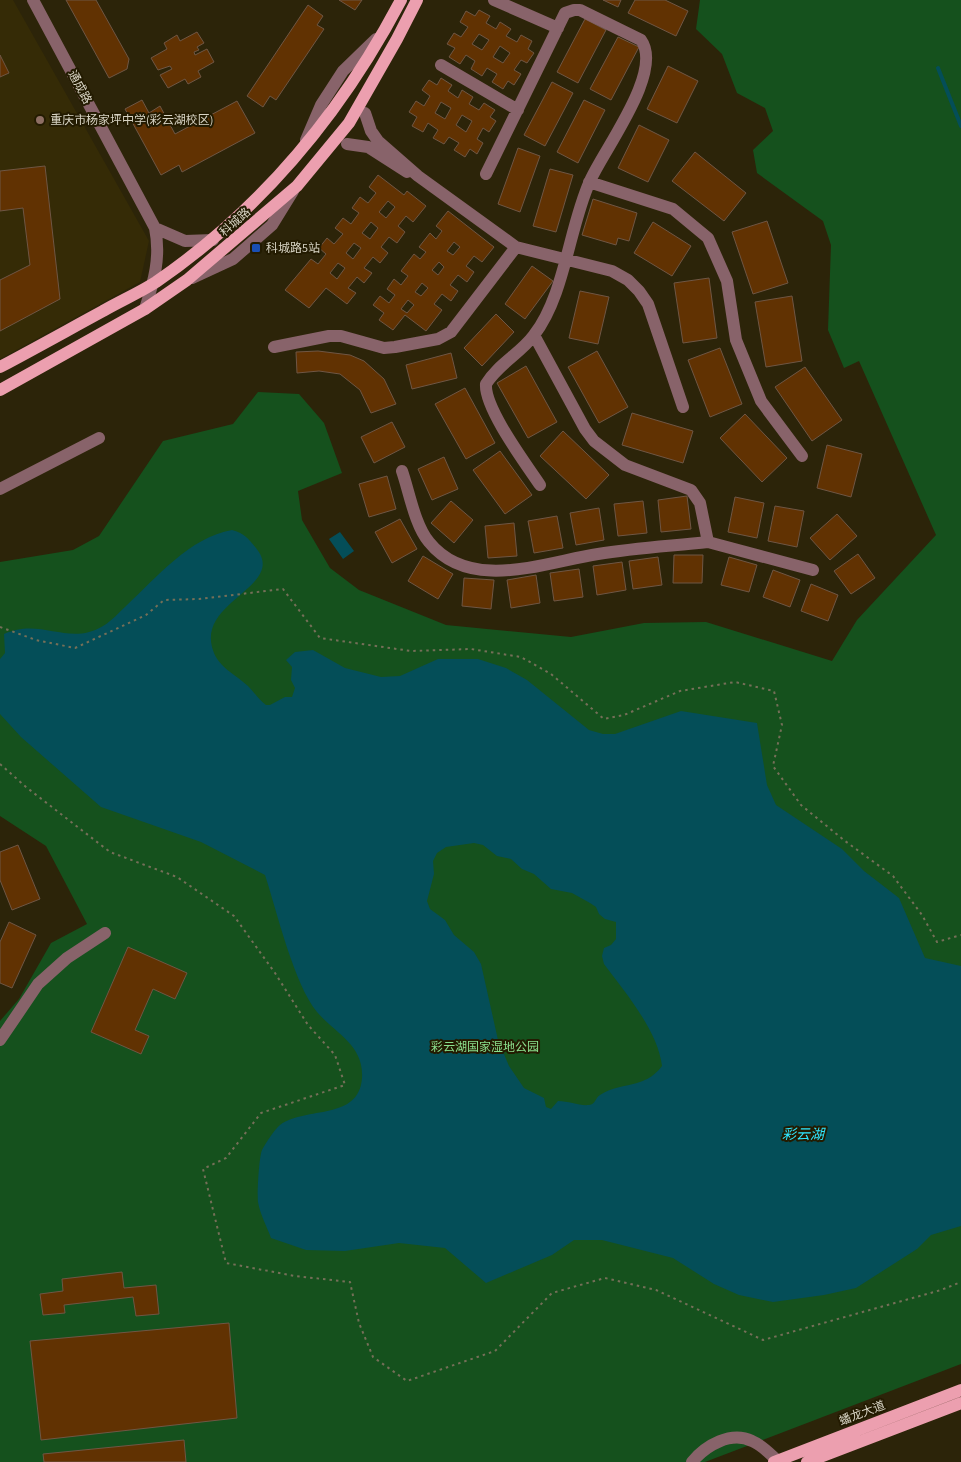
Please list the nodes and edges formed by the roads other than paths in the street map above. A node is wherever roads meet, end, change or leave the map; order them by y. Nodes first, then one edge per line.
1 (33, 0) edge
2 (402, 0) edge
3 (417, 0) edge
4 (494, 0) edge
5 (558, 28) junction
6 (441, 65) dead end
7 (364, 98) junction
8 (518, 110) junction
9 (365, 113) junction
10 (347, 144) junction
11 (327, 150) junction
12 (486, 174) dead end
13 (418, 176) junction
14 (589, 182) junction
15 (155, 228) junction
16 (213, 240) junction
17 (516, 246) junction
18 (565, 258) junction
19 (154, 283) junction
20 (145, 309) junction
21 (534, 335) junction
22 (274, 347) dead end
23 (0, 368) edge
24 (0, 390) edge
25 (682, 407) dead end
26 (98, 438) dead end
27 (802, 456) dead end
28 (402, 471) dead end
29 (540, 485) dead end
30 (0, 489) edge
31 (708, 542) junction
32 (813, 570) dead end
33 (104, 933) dead end
34 (0, 1040) edge
35 (961, 1390) edge
36 (961, 1403) edge
37 (776, 1461) edge
38 (692, 1462) edge
39 (806, 1462) edge

1 - 15 street, 通成路
2 - 16 main road, 科城路
3 - 7 main road, 科城路
4 - 5 street
5 - 8 street
5 - 14 street
6 - 8 street
7 - 9 street
7 - 11 main road, 科城路
8 - 12 street
9 - 10 street
9 - 13 street
10 - 11 street
10 - 13 street
11 - 20 main road, 科城路
13 - 17 street
14 - 18 street
14 - 27 street
15 - 16 street
15 - 19 street
16 - 19 main road, 科城路
17 - 18 street
17 - 22 street
18 - 21 street
18 - 25 street
19 - 20 street
19 - 23 main road, 科城路
20 - 24 main road, 科城路
21 - 29 street
21 - 31 street
26 - 30 street
28 - 31 street
31 - 32 street
33 - 34 street
35 - 37 main road, 蟠龙大道
36 - 39 main road, 蟠龙大道
37 - 38 street

